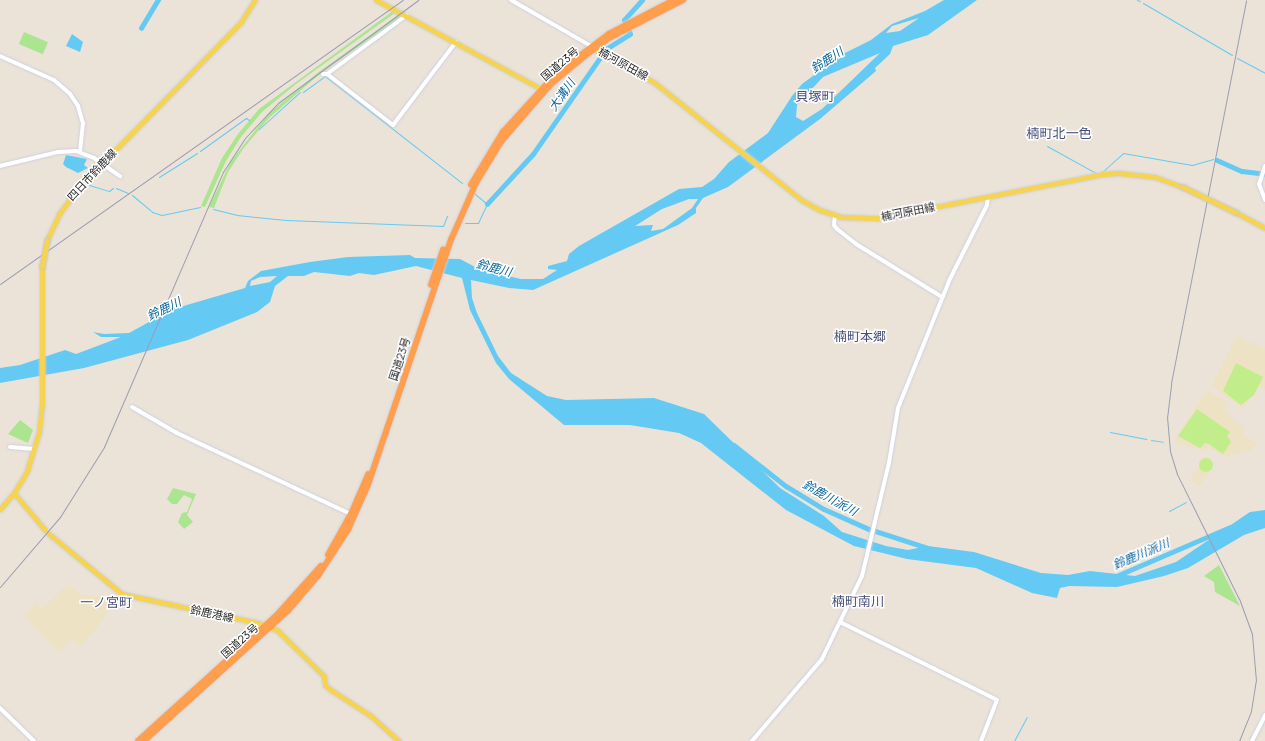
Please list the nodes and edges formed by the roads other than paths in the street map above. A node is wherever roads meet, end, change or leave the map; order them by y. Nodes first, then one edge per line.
1 (255, 0) edge
2 (376, 0) edge
3 (511, 0) edge
4 (674, 0) edge
5 (683, 0) edge
6 (407, 15) junction
7 (627, 26) junction
8 (456, 42) junction
9 (598, 50) junction
10 (0, 56) edge
11 (541, 89) junction
12 (80, 152) junction
13 (102, 163) junction
14 (0, 166) edge
15 (1265, 166) edge
16 (120, 176) dead end
17 (988, 197) junction
18 (1265, 200) edge
19 (835, 215) junction
20 (1265, 228) edge
21 (449, 240) junction
22 (942, 297) junction
23 (132, 407) dead end
24 (10, 447) dead end
25 (35, 450) junction
26 (14, 493) junction
27 (0, 509) edge
28 (353, 515) junction
29 (840, 622) junction
30 (269, 626) junction
31 (0, 708) edge
32 (1265, 715) edge
33 (34, 741) edge
34 (138, 741) edge
35 (144, 741) edge
36 (399, 741) edge
37 (752, 741) edge
38 (981, 741) edge
39 (1252, 741) edge

1 - 13 main road, 四日市鈴鹿線
2 - 6 main road
3 - 9 street
4 - 7 highway, 国道23号
5 - 7 highway, 国道23号
6 - 8 main road
6 - 8 street
7 - 9 highway, 国道23号
8 - 11 main road
9 - 11 highway, 国道23号
9 - 19 main road, 楠河原田線
9 - 21 highway, 国道23号
10 - 12 street
11 - 21 highway, 国道23号
12 - 13 street
12 - 14 street
13 - 16 street
13 - 25 main road, 四日市鈴鹿線, bridge
15 - 18 street
17 - 19 main road, 楠河原田線
17 - 20 main road, 楠河原田線, bridge
17 - 22 street
19 - 22 street
21 - 28 highway, 国道23号
22 - 29 street
23 - 28 street
24 - 25 street
25 - 26 main road, 四日市鈴鹿線
26 - 27 main road, 四日市鈴鹿線
26 - 30 main road, 鈴鹿港線
28 - 30 highway, 国道23号
29 - 37 street
29 - 38 street
30 - 34 highway, 国道23号
30 - 35 highway, 国道23号
30 - 36 main road
31 - 33 street
32 - 39 street

